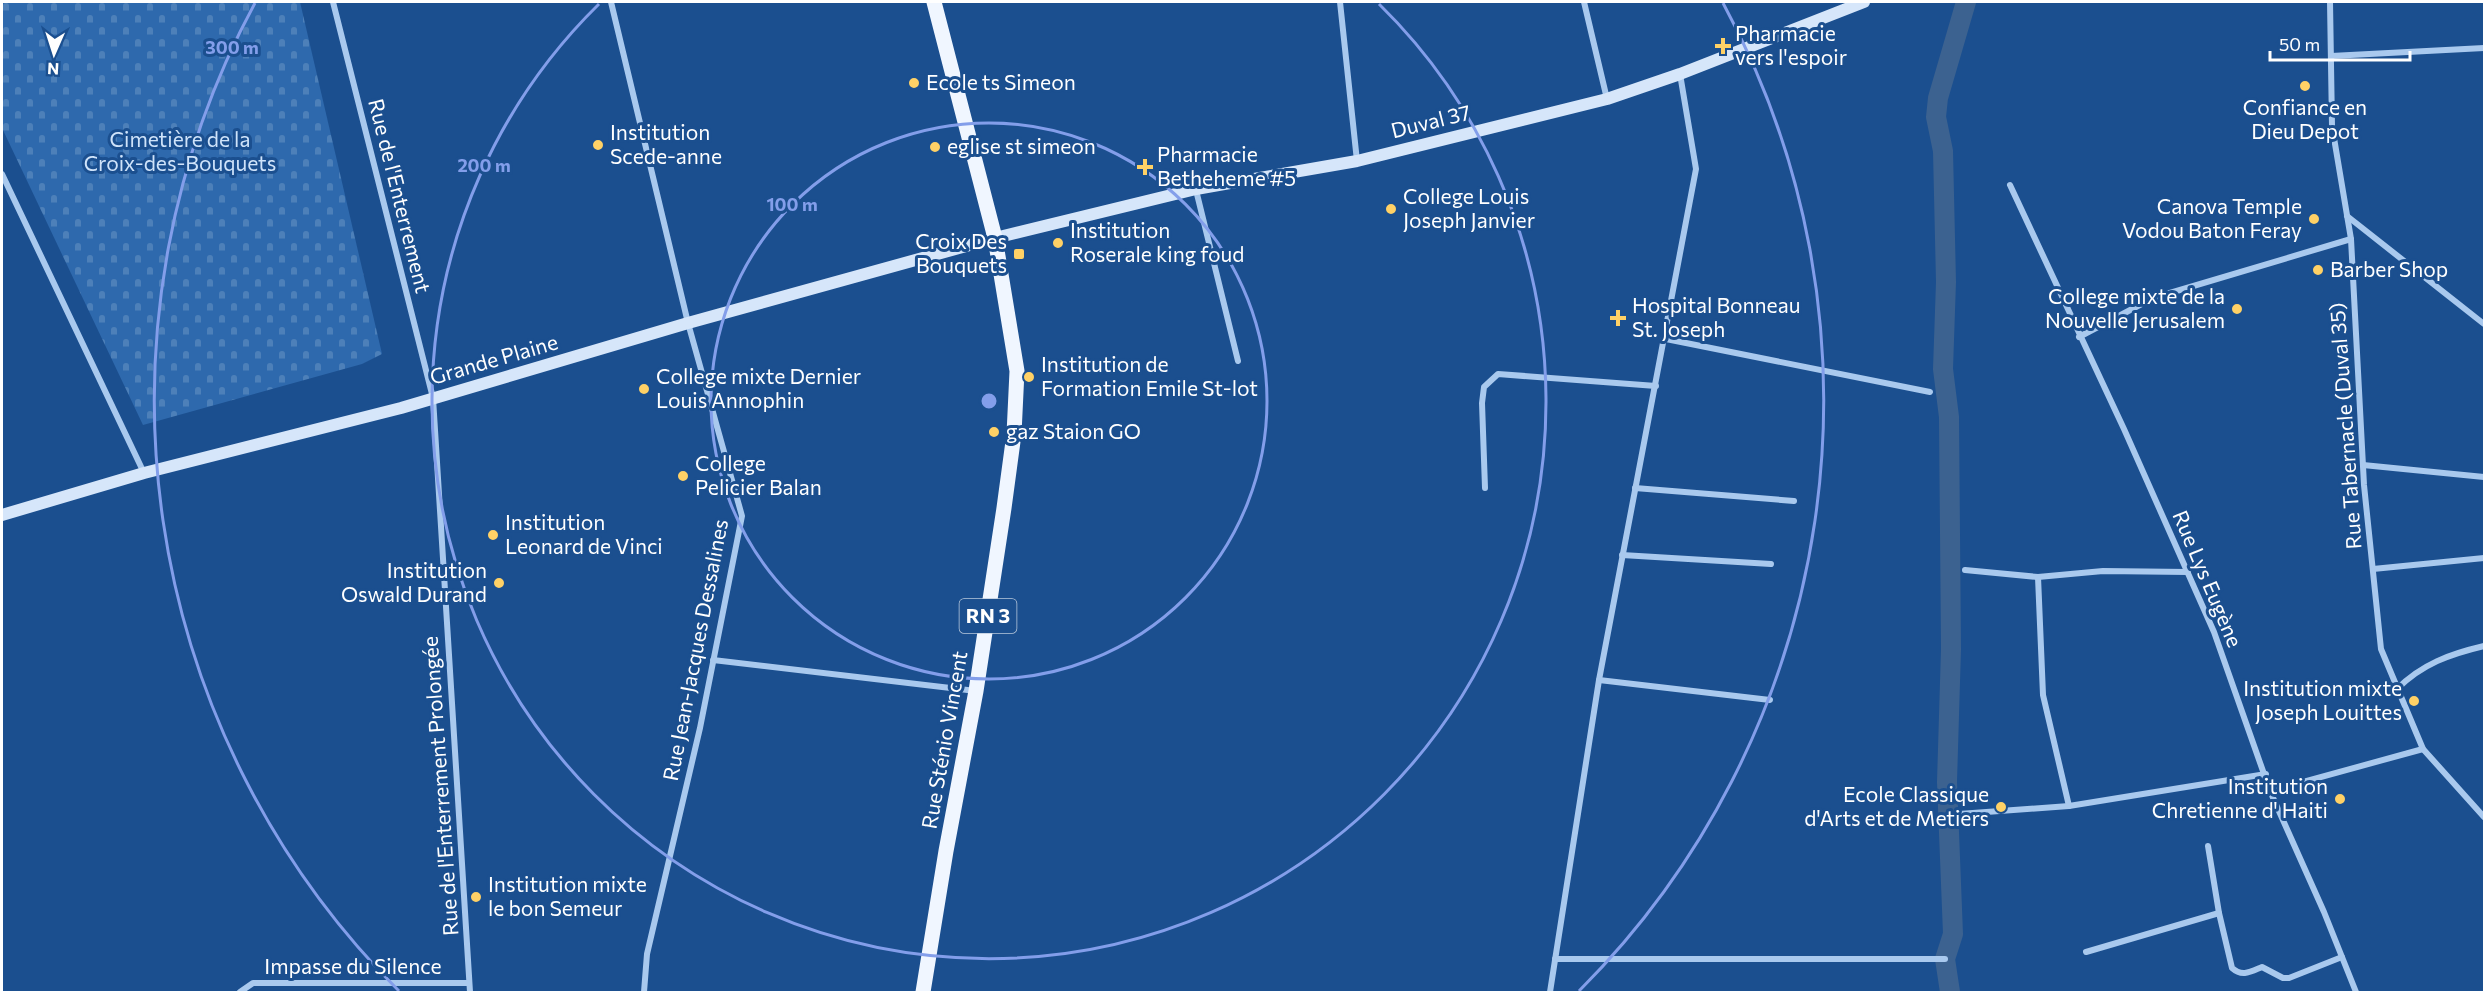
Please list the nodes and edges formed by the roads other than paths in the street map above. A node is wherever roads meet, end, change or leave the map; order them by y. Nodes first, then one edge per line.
1 (333, 2) edge
2 (611, 2) edge
3 (934, 2) edge
4 (1340, 2) edge
5 (1584, 2) edge
6 (1864, 2) edge
7 (2330, 2) edge
8 (2484, 48) edge
9 (2331, 56) junction
10 (1680, 74) junction
11 (1607, 99) junction
12 (1357, 160) junction
13 (2, 174) edge
14 (2010, 185) dead end
15 (1196, 189) junction
16 (2347, 215) junction
17 (995, 238) junction
18 (2351, 239) junction
19 (688, 323) junction
20 (2484, 324) edge
21 (2079, 338) junction
22 (1666, 339) junction
23 (1238, 361) dead end
24 (1656, 386) junction
25 (1930, 392) dead end
26 (433, 398) junction
27 (2363, 465) junction
28 (144, 473) junction
29 (2484, 477) edge
30 (1485, 488) dead end
31 (1635, 488) junction
32 (1794, 501) dead end
33 (2, 515) edge
34 (1622, 555) junction
35 (2484, 558) edge
36 (1770, 564) dead end
37 (2373, 569) junction
38 (1965, 570) dead end
39 (2188, 572) junction
40 (2038, 577) junction
41 (2484, 646) edge
42 (713, 660) junction
43 (1599, 680) junction
44 (2397, 689) junction
45 (976, 691) junction
46 (1770, 700) dead end
47 (2423, 748) junction
48 (2266, 774) junction
49 (2270, 791) junction
50 (2069, 806) junction
51 (1959, 814) dead end
52 (2484, 817) edge
53 (2208, 846) dead end
54 (2219, 913) junction
55 (2086, 952) dead end
56 (2342, 957) junction
57 (1555, 959) junction
58 (1946, 959) dead end
59 (469, 983) junction
60 (240, 993) edge
61 (470, 993) edge
62 (644, 993) edge
63 (923, 993) edge
64 (1550, 993) edge
65 (2356, 993) edge

1 - 26 street, Rue de l'Enterrement
2 - 19 street, Rue Jean-Jacques Dessalines
3 - 17 main road, Rue Sténio Vincent / RN 3
4 - 12 street
5 - 11 street
6 - 10 street, Duval 37
7 - 9 street, Rue Tabernacle (Duval 35)
8 - 9 street
9 - 16 street, Rue Tabernacle (Duval 35)
10 - 11 street, Duval 37
10 - 22 street
11 - 12 street, Duval 37
12 - 15 street, Duval 37
13 - 28 street
14 - 21 street, Rue Lys Eugène
15 - 17 street, Duval 37
15 - 23 street
16 - 18 street, Rue Tabernacle (Duval 35)
16 - 20 street
17 - 19 street, Grande Plaine
17 - 45 main road, Rue Sténio Vincent / RN 3
18 - 21 street
18 - 27 street, Rue Tabernacle (Duval 35)
19 - 26 street, Grande Plaine
19 - 42 street, Rue Jean-Jacques Dessalines
21 - 39 street, Rue Lys Eugène
22 - 24 street
22 - 25 street
24 - 30 street
24 - 31 street
26 - 28 street, Grande Plaine
26 - 59 street, Rue de l'Enterrement Prolongée
27 - 29 street
27 - 37 street, Rue Tabernacle (Duval 35)
28 - 33 street, Grande Plaine
31 - 32 street
31 - 34 street
34 - 36 street
34 - 43 street
35 - 37 street
37 - 44 street, Rue Tabernacle (Duval 35)
38 - 40 street
39 - 40 street
39 - 48 street, Rue Lys Eugène
40 - 50 street
41 - 44 street
42 - 45 street
42 - 62 street, Rue Jean-Jacques Dessalines
43 - 46 street
43 - 57 street
44 - 47 street, Rue Tabernacle (Duval 35)
45 - 63 main road, Rue Sténio Vincent / RN 3
47 - 49 street
47 - 52 street, Rue Tabernacle (Duval 35)
48 - 49 street, Rue Lys Eugène
48 - 50 street
49 - 56 street, Rue Lys Eugène
50 - 51 street
53 - 54 street
54 - 55 street
54 - 56 street
56 - 65 street, Rue Lys Eugène
57 - 58 street
57 - 64 street
59 - 60 street, Impasse du Silence
59 - 61 street, Rue de l'Enterrement Prolongée

